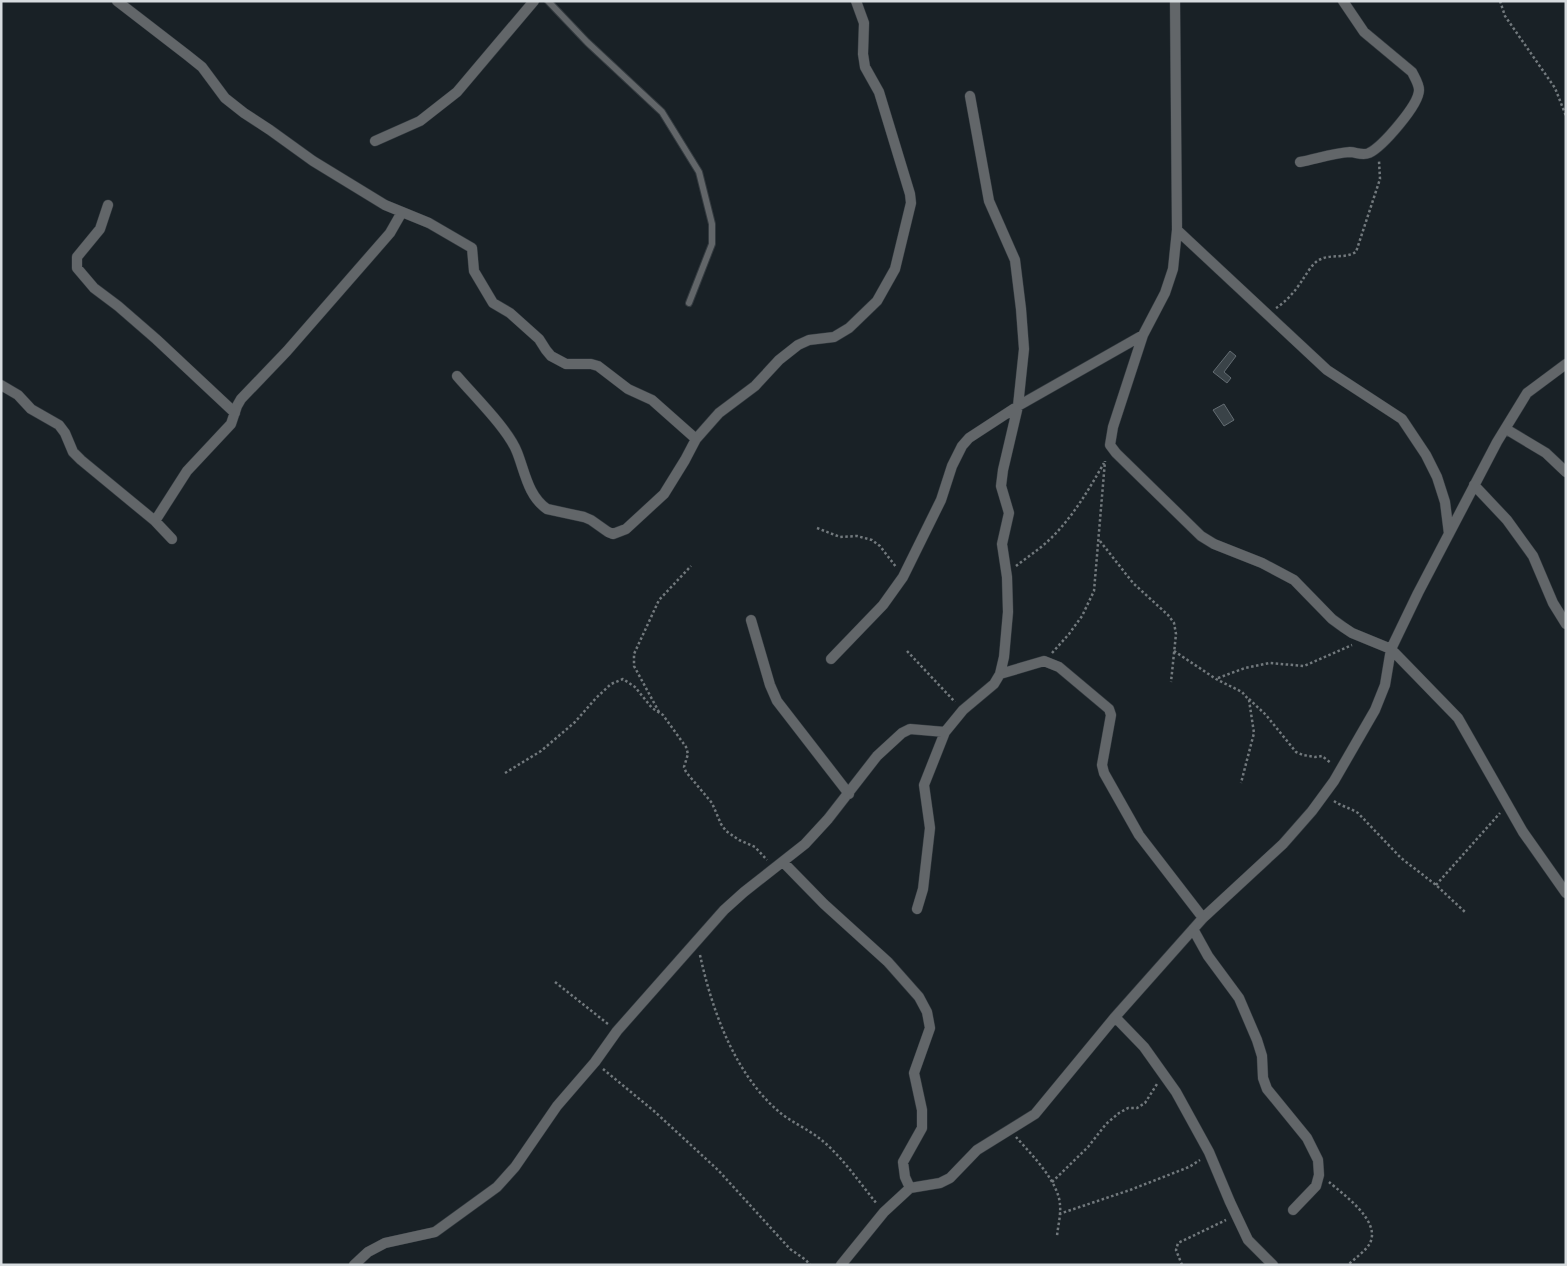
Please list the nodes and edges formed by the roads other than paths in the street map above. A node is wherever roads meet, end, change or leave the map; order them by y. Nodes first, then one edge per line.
1 (117, 1) edge
2 (534, 1) edge
3 (548, 1) edge
4 (856, 1) edge
5 (1175, 1) edge
6 (1343, 1) edge
7 (970, 96) dead end
8 (375, 142) dead end
9 (1300, 162) dead end
10 (108, 205) dead end
11 (402, 212) junction
12 (1177, 230) junction
13 (689, 303) dead end
14 (1143, 335) junction
15 (1566, 364) edge
16 (457, 376) dead end
17 (1, 385) edge
18 (1018, 406) junction
19 (235, 413) junction
20 (1506, 429) junction
21 (696, 439) junction
22 (1566, 472) edge
23 (1474, 485) junction
24 (155, 521) junction
25 (1449, 534) junction
26 (172, 539) dead end
27 (751, 620) dead end
28 (1566, 624) edge
29 (1391, 649) junction
30 (831, 659) dead end
31 (1000, 674) junction
32 (945, 732) junction
33 (849, 794) junction
34 (779, 865) junction
35 (1566, 894) edge
36 (918, 909) dead end
37 (1203, 918) junction
38 (1193, 929) junction
39 (1115, 1017) junction
40 (910, 1188) junction
41 (1293, 1210) dead end
42 (354, 1265) edge
43 (840, 1265) edge
44 (1273, 1265) edge

1 - 11 street
2 - 8 street
3 - 13 lane
4 - 21 street
5 - 12 street
6 - 9 street
7 - 18 street
10 - 19 street
11 - 19 street
11 - 21 street
12 - 14 street
12 - 25 street
14 - 18 street
14 - 29 street
15 - 20 street
16 - 21 street
17 - 24 street
18 - 30 street
18 - 31 street
19 - 24 street
20 - 22 street
20 - 23 street
23 - 25 street
23 - 28 street
24 - 26 street
25 - 29 street
27 - 33 street
29 - 35 street
29 - 37 street
31 - 32 street
31 - 37 street
32 - 33 street
32 - 36 street
33 - 34 street
34 - 40 street
34 - 42 street
37 - 38 street
38 - 39 street
38 - 41 street
39 - 40 street
39 - 44 street
40 - 43 street

